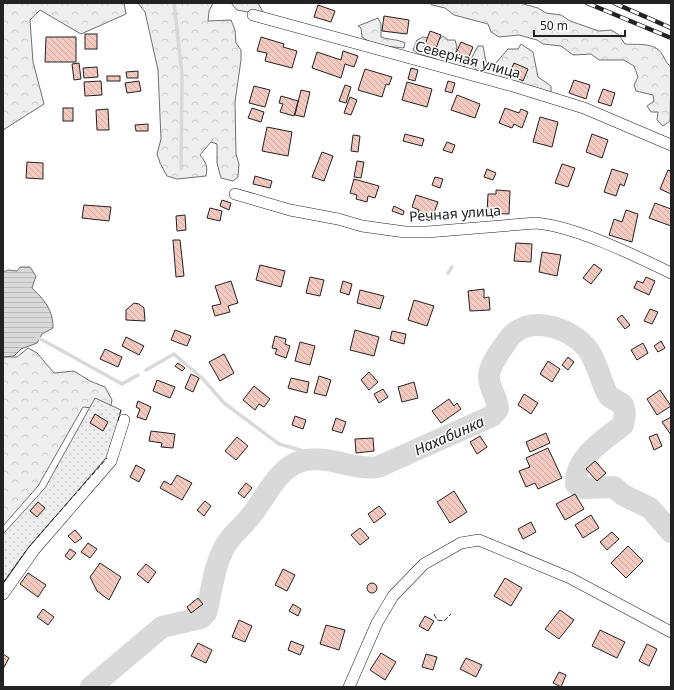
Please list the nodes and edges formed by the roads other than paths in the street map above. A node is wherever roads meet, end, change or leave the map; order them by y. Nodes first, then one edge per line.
1 (252, 15) dead end
2 (671, 145) edge
3 (235, 194) dead end
4 (671, 273) edge
5 (124, 420) dead end
6 (3, 594) edge
7 (671, 632) edge
8 (350, 687) edge

1 - 2 street, Северная улица
3 - 4 street, Речная улица
5 - 6 street
7 - 8 street

